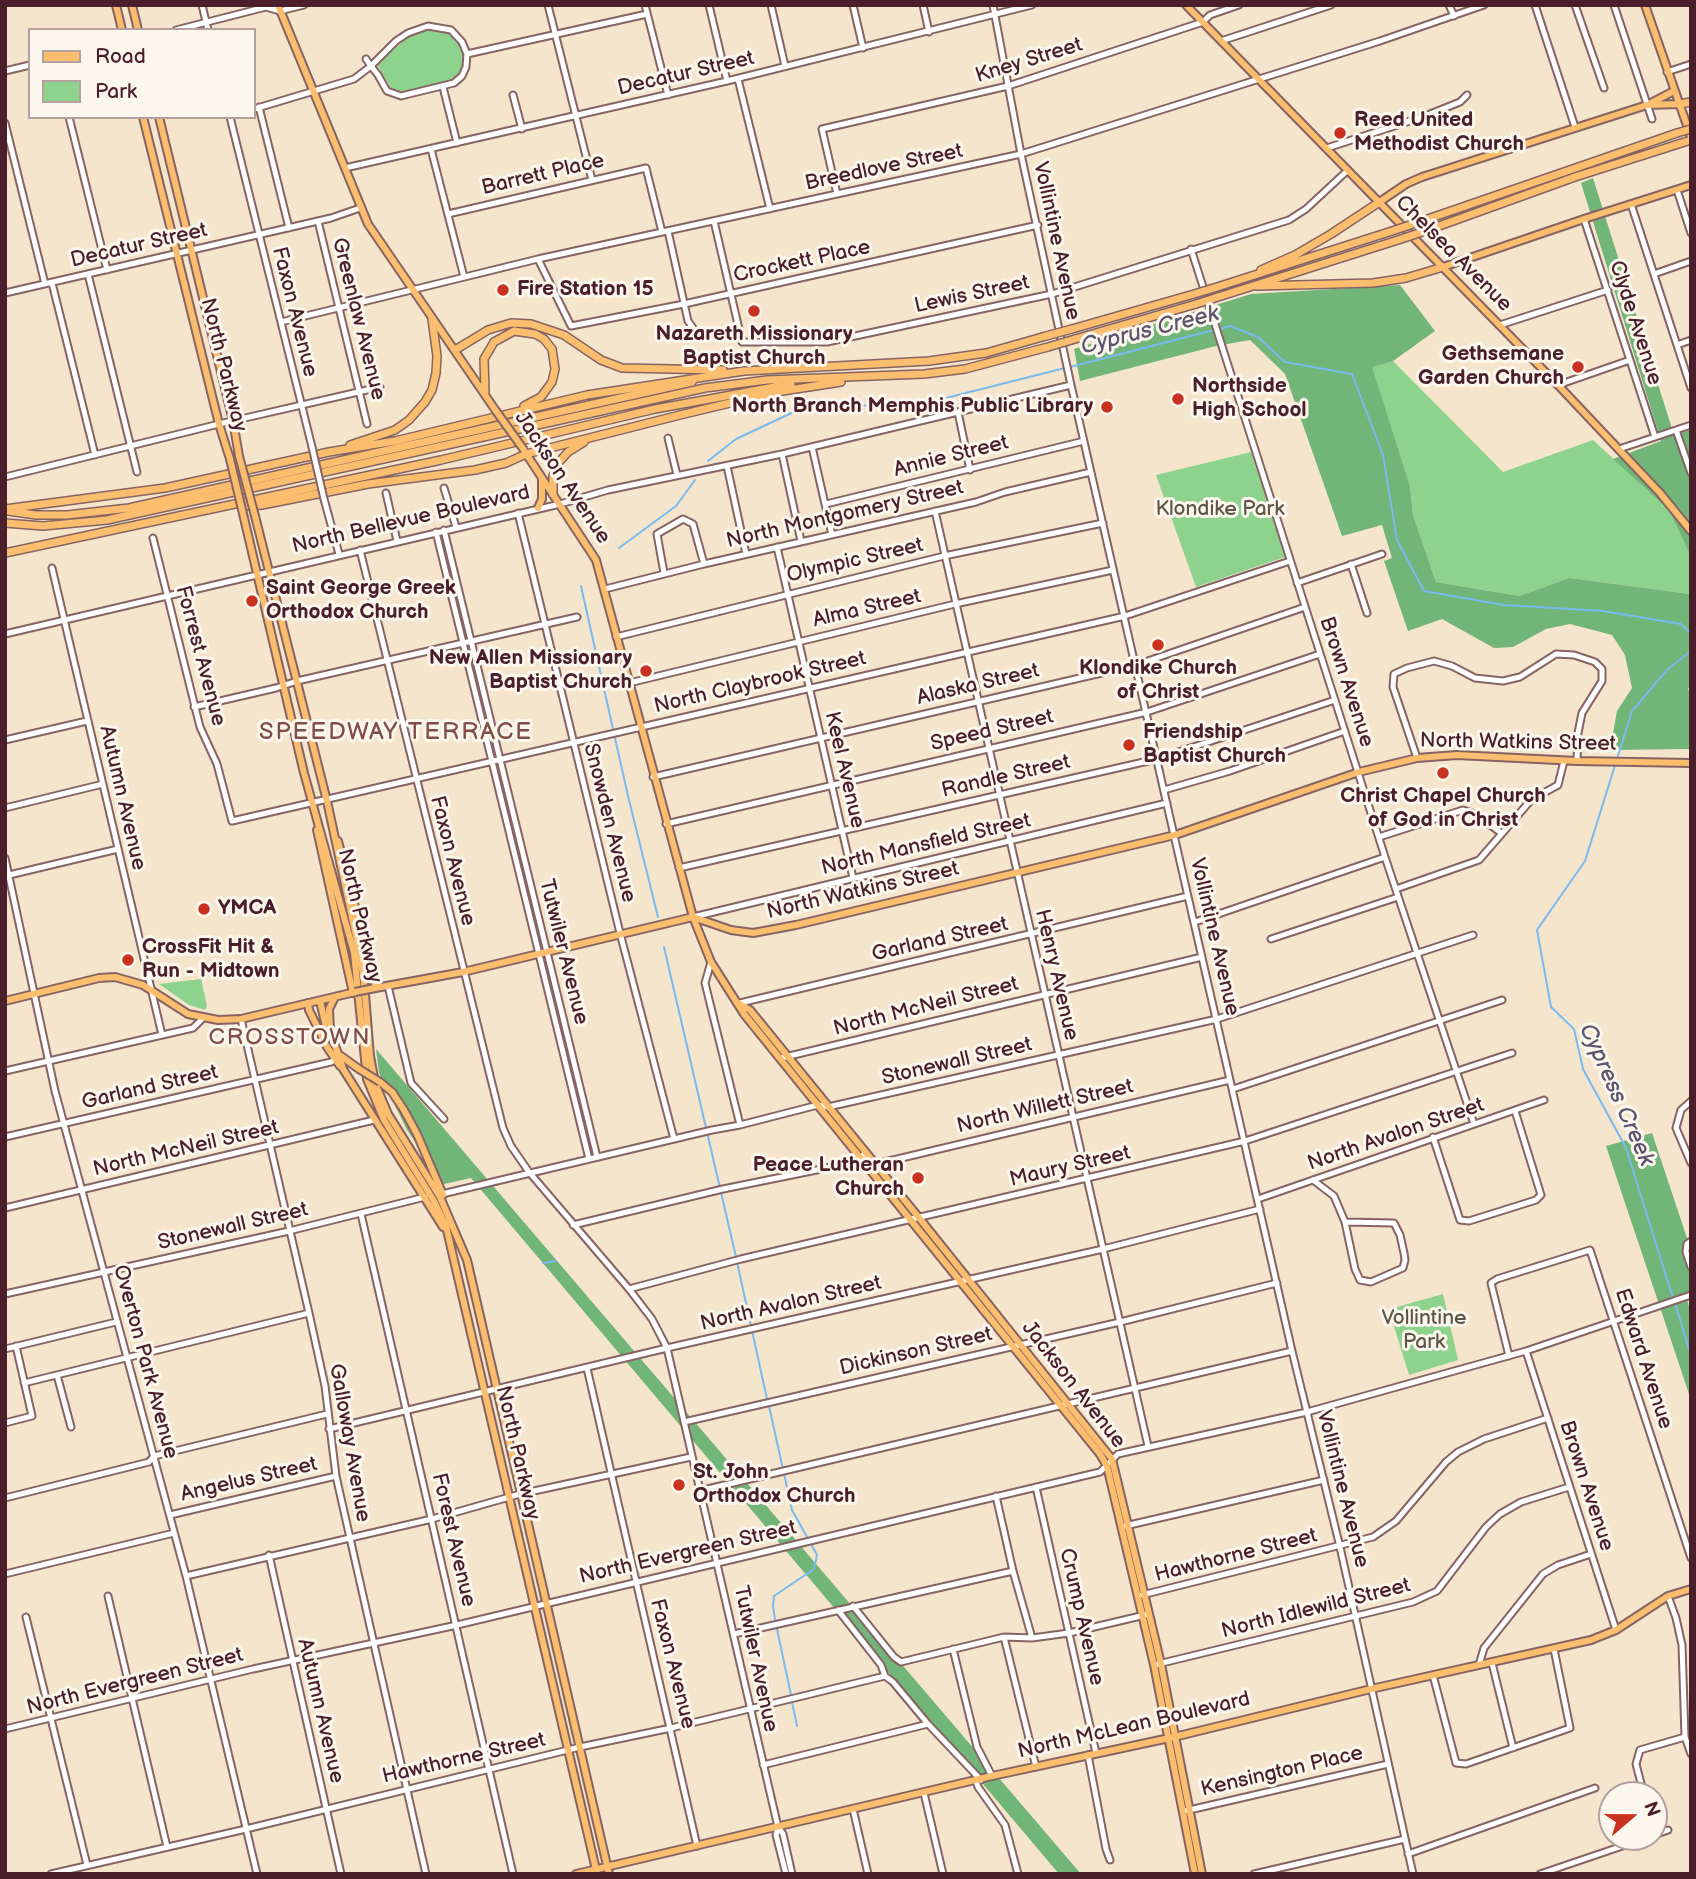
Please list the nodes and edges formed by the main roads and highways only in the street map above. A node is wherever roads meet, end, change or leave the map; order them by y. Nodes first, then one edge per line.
1 (116, 5) edge
2 (132, 5) edge
3 (1186, 5) edge
4 (1645, 5) edge
5 (279, 8) edge
6 (122, 28) edge
7 (138, 28) edge
8 (1674, 91) junction
9 (1691, 102) edge
10 (1679, 104) junction
11 (1647, 105) junction
12 (144, 119) edge
13 (159, 119) edge
14 (1691, 129) edge
15 (1691, 138) edge
16 (1691, 185) edge
17 (1378, 203) junction
18 (1443, 267) junction
19 (1227, 284) junction
20 (1257, 286) junction
21 (432, 319) junction
22 (456, 350) junction
23 (744, 371) junction
24 (733, 372) junction
25 (873, 377) junction
26 (858, 378) junction
27 (485, 392) junction
28 (515, 410) junction
29 (607, 433) junction
30 (329, 452) junction
31 (525, 452) junction
32 (542, 477) junction
33 (553, 494) junction
34 (226, 506) junction
35 (538, 508) road end
36 (5, 510) edge
37 (5, 523) edge
38 (1691, 531) edge
39 (5, 553) edge
40 (1691, 762) edge
41 (327, 801) junction
42 (313, 804) junction
43 (692, 917) junction
44 (348, 968) junction
45 (373, 988) junction
46 (354, 993) junction
47 (345, 995) junction
48 (335, 997) junction
49 (5, 1001) edge
50 (320, 1001) junction
51 (308, 1003) junction
52 (336, 1051) junction
53 (784, 1057) junction
54 (339, 1059) junction
55 (863, 1155) junction
56 (872, 1165) junction
57 (456, 1230) junction
58 (449, 1237) junction
59 (964, 1281) junction
60 (1064, 1405) junction
61 (1126, 1526) junction
62 (1691, 1589) edge
63 (1171, 1737) junction
64 (1186, 1811) junction
65 (607, 1866) junction
66 (597, 1871) edge
67 (576, 1874) edge
68 (609, 1874) edge
69 (1195, 1874) edge
70 (1202, 1874) edge

1 - 6 main road
2 - 7 main road
3 - 17 main road, Chelsea Avenue
4 - 8 main road
5 - 21 main road, Jackson Avenue
8 - 10 main road
8 - 11 main road
9 - 10 highway
10 - 11 main road
10 - 15 main road
11 - 17 main road
12 - 42 main road, North Parkway, bridge
13 - 41 main road, North Parkway, bridge
14 - 19 highway, bridge
15 - 20 highway, bridge
16 - 18 main road
17 - 18 main road, Chelsea Avenue
17 - 19 highway
18 - 20 highway
18 - 38 main road, Chelsea Avenue
19 - 23 highway, bridge
20 - 25 highway, bridge
21 - 22 main road, Jackson Avenue
21 - 30 highway
22 - 23 highway
22 - 27 main road, Jackson Avenue
23 - 24 highway
24 - 28 highway
24 - 36 highway
25 - 26 highway
25 - 29 highway
26 - 34 highway
26 - 37 highway
27 - 28 highway
27 - 31 main road, Jackson Avenue, bridge
28 - 30 highway
29 - 31 highway
29 - 33 highway
30 - 36 highway
31 - 32 main road, Jackson Avenue
31 - 34 highway
32 - 33 main road, Jackson Avenue
32 - 35 main road
33 - 43 main road, Jackson Avenue
34 - 39 highway
40 - 43 main road, North Watkins Street
41 - 45 main road
41 - 57 main road, North Parkway
42 - 44 main road
42 - 58 main road, North Parkway
43 - 45 main road
43 - 53 main road, Jackson Avenue
44 - 46 main road
44 - 47 main road
45 - 46 main road, bridge
46 - 47 main road
47 - 48 main road
48 - 50 main road
48 - 52 main road
49 - 51 main road
50 - 51 main road
50 - 52 main road
51 - 54 main road
52 - 54 main road
53 - 55 main road, Jackson Avenue
53 - 55 main road, Jackson Avenue
54 - 57 main road, bridge
54 - 58 main road
55 - 56 main road, Jackson Avenue
56 - 59 main road, Jackson Avenue
56 - 59 main road, Jackson Avenue
57 - 65 main road, North Parkway
58 - 66 main road, North Parkway
59 - 60 main road, Jackson Avenue
60 - 61 main road, Jackson Avenue
60 - 61 main road, Jackson Avenue
61 - 63 main road, Jackson Avenue
62 - 63 main road, North McLean Boulevard
63 - 64 main road, Jackson Avenue
63 - 65 main road, North McLean Boulevard
64 - 69 main road, Jackson Avenue
64 - 70 main road, Jackson Avenue
65 - 66 main road, North McLean Boulevard
65 - 68 main road, North Parkway
66 - 67 main road, North McLean Boulevard

